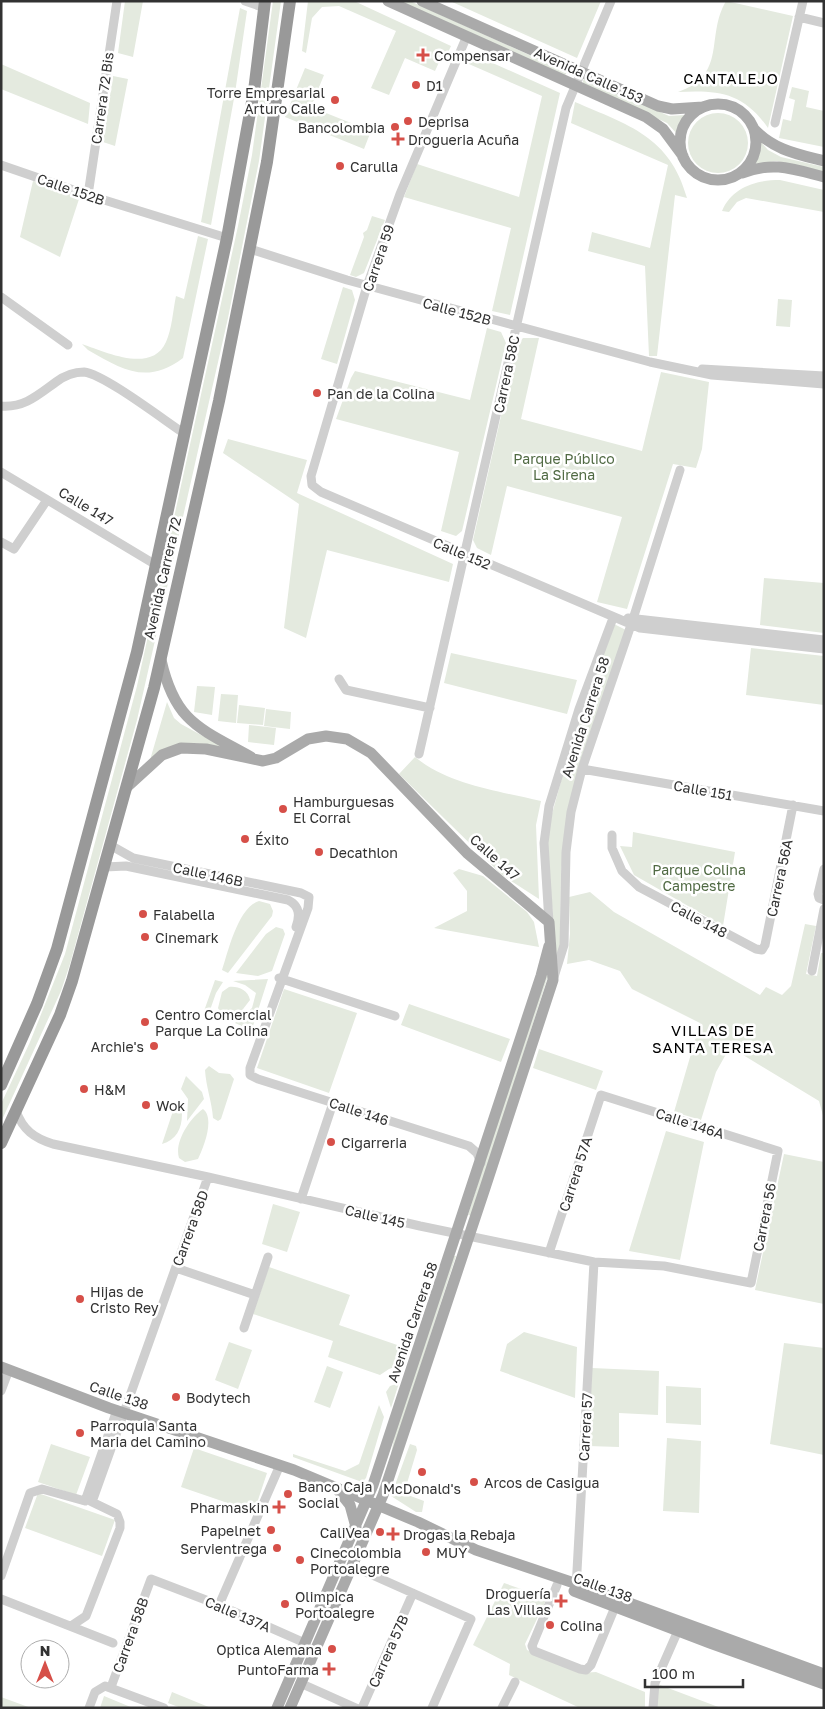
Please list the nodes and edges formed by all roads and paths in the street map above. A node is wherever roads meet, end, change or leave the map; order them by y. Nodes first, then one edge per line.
1 (117, 1) edge
2 (245, 1) edge
3 (290, 1) edge
4 (388, 1) edge
5 (422, 1) edge
6 (611, 1) edge
7 (803, 1) edge
8 (265, 5) edge
9 (799, 17) junction
10 (824, 23) edge
11 (466, 38) junction
12 (582, 72) junction
13 (575, 86) junction
14 (703, 108) junction
15 (775, 123) dead end
16 (754, 128) junction
17 (683, 156) junction
18 (824, 161) edge
19 (1, 165) edge
20 (738, 174) junction
21 (824, 177) edge
22 (88, 195) junction
23 (227, 238) junction
24 (250, 249) junction
25 (367, 286) junction
26 (1, 297) edge
27 (516, 327) junction
28 (68, 345) dead end
29 (695, 370) junction
30 (824, 376) edge
31 (824, 384) edge
32 (1, 406) edge
33 (185, 434) junction
34 (680, 470) dead end
35 (1, 472) edge
36 (312, 486) joint
37 (46, 500) junction
38 (1, 542) edge
39 (465, 554) junction
40 (156, 565) junction
41 (612, 618) junction
42 (632, 622) junction
43 (824, 640) edge
44 (824, 649) edge
45 (160, 658) junction
46 (339, 679) dead end
47 (430, 708) junction
48 (419, 754) dead end
49 (259, 761) junction
50 (582, 768) junction
51 (127, 787) junction
52 (793, 805) junction
53 (824, 811) edge
54 (612, 835) dead end
55 (110, 845) junction
56 (105, 866) junction
57 (149, 866) junction
58 (824, 868) edge
59 (824, 900) edge
60 (824, 908) edge
61 (549, 922) junction
62 (551, 937) junction
63 (762, 950) joint
64 (812, 971) dead end
65 (281, 979) junction
66 (553, 980) junction
67 (395, 1016) dead end
68 (1, 1085) edge
69 (602, 1095) joint
70 (333, 1103) junction
71 (16, 1111) junction
72 (488, 1140) junction
73 (1, 1144) edge
74 (470, 1146) junction
75 (778, 1151) joint
76 (481, 1163) junction
77 (208, 1177) junction
78 (301, 1199) junction
79 (463, 1235) junction
80 (549, 1253) junction
81 (268, 1256) dead end
82 (594, 1262) junction
83 (176, 1268) junction
84 (751, 1283) joint
85 (255, 1294) junction
86 (244, 1328) dead end
87 (3, 1372) edge
88 (1, 1390) edge
89 (121, 1412) junction
90 (280, 1465) junction
91 (331, 1484) junction
92 (367, 1500) junction
93 (88, 1501) junction
94 (378, 1506) junction
95 (356, 1526) junction
96 (352, 1566) junction
97 (1, 1576) edge
98 (150, 1579) joint
99 (557, 1585) junction
100 (576, 1588) junction
101 (413, 1593) junction
102 (3, 1600) edge
103 (219, 1604) junction
104 (615, 1607) junction
105 (71, 1626) junction
106 (680, 1626) junction
107 (305, 1643) junction
108 (113, 1644) dead end
109 (308, 1664) junction
110 (824, 1674) edge
111 (515, 1682) dead end
112 (300, 1683) junction
113 (824, 1684) edge
114 (111, 1687) junction
115 (89, 1708) edge
116 (164, 1708) edge
117 (277, 1708) edge
118 (290, 1708) edge
119 (356, 1708) edge
120 (362, 1708) edge
121 (432, 1708) edge
122 (502, 1708) edge
123 (653, 1708) edge

1 - 22 street, Carrera 72 Bis
2 - 8 street
3 - 24 highway, Avenida Carrera 72
4 - 11 main road, Avenida Calle 153
5 - 12 main road, Avenida Calle 153
6 - 12 street, Carrera 58C
7 - 9 street
8 - 23 highway, Avenida Carrera 72
9 - 10 street
9 - 15 street
11 - 13 main road, Avenida Calle 153
11 - 25 street, Carrera 59
12 - 13 street, Carrera 58C
12 - 14 main road, Avenida Calle 153
13 - 17 main road, Avenida Calle 153
13 - 27 street, Carrera 58C
14 - 16 main road
14 - 17 main road
16 - 18 main road
16 - 20 main road
17 - 20 main road
19 - 22 street, Calle 152B
20 - 21 main road
22 - 23 street, Calle 152B
23 - 33 highway, Avenida Carrera 72
24 - 25 street, Calle 152B
24 - 45 highway, Avenida Carrera 72
25 - 27 street, Calle 152B
25 - 36 street, Carrera 59
26 - 28 street
27 - 29 street, Calle 152B
27 - 39 street, Carrera 58C
29 - 30 street, Calle 152B
29 - 31 street, Calle 152B
32 - 33 street
33 - 40 highway, Avenida Carrera 72
34 - 42 street, Avenida Carrera 58
35 - 37 street, Calle 147
36 - 39 street, Calle 152
37 - 38 street
37 - 40 street, Calle 147
39 - 41 street, Calle 152
39 - 47 street, Carrera 58C
40 - 68 highway, Avenida Carrera 72
41 - 42 street, Calle 152
41 - 61 street, Avenida Carrera 58
42 - 43 street, Calle 152
42 - 44 street, Calle 152
42 - 50 street, Avenida Carrera 58
45 - 49 main road
45 - 51 highway, Avenida Carrera 72
46 - 47 street
47 - 48 street, Carrera 58C
49 - 51 main road, Calle 147
49 - 61 main road, Calle 147
50 - 52 street, Calle 151
50 - 66 street, Avenida Carrera 58
51 - 55 highway, Avenida Carrera 72
52 - 53 street, Calle 151
52 - 63 street, Carrera 56A
54 - 63 street, Calle 148
55 - 56 highway, Avenida Carrera 72
55 - 57 street, Calle 146B
56 - 57 street, Calle 146B
56 - 71 highway, Avenida Carrera 72
57 - 65 street, Calle 146B
57 - 65 street, Calle 146B
58 - 59 street
60 - 64 street
61 - 62 main road, Avenida Carrera 58
62 - 66 main road, Avenida Carrera 58
62 - 72 main road, Avenida Carrera 58
65 - 67 street
65 - 70 street, Calle 146
66 - 79 main road, Avenida Carrera 58
69 - 75 street, Calle 146A
69 - 80 street, Carrera 57A
70 - 74 street, Calle 146
70 - 78 street
71 - 73 highway, Avenida Carrera 72
71 - 77 street, Calle 145
72 - 74 street
72 - 76 main road, Avenida Carrera 58
74 - 76 street
75 - 84 street, Carrera 56
76 - 79 main road, Avenida Carrera 58
77 - 78 street, Calle 145
77 - 83 street, Carrera 58D
78 - 79 street, Calle 145
79 - 80 street, Calle 145
79 - 92 main road, Avenida Carrera 58
79 - 94 main road, Avenida Carrera 58
80 - 82 street, Calle 145
81 - 85 street
82 - 84 street, Calle 145
82 - 100 street, Carrera 57
83 - 85 street
83 - 89 street, Carrera 58D
85 - 86 street
87 - 88 street
87 - 89 main road, Calle 138
89 - 90 main road, Calle 138
89 - 93 street, Carrera 58D
90 - 91 main road, Calle 138
90 - 103 street
91 - 92 main road, Calle 138
91 - 95 main road
92 - 94 main road, Calle 138
92 - 95 main road, Avenida Carrera 58
93 - 97 street
93 - 105 street
94 - 96 main road, Avenida Carrera 58
94 - 99 main road, Calle 138
94 - 100 main road, Calle 138
95 - 107 main road, Avenida Carrera 58
96 - 101 street
96 - 109 main road, Avenida Carrera 58
98 - 103 street, Calle 137A
98 - 114 street, Carrera 58B
99 - 100 main road, Calle 138
99 - 104 street
100 - 104 main road, Calle 138
100 - 106 main road, Calle 138
101 - 120 street, Carrera 57B
101 - 121 street
102 - 105 street
103 - 107 street, Calle 137A
104 - 106 main road, Calle 138
105 - 108 street
106 - 110 main road, Calle 138
106 - 113 main road, Calle 138
106 - 123 street
107 - 109 street
107 - 117 main road, Avenida Carrera 58
109 - 112 main road, Avenida Carrera 58
111 - 122 street
112 - 118 main road, Avenida Carrera 58
112 - 119 street
114 - 115 street, Carrera 58B
114 - 116 street

